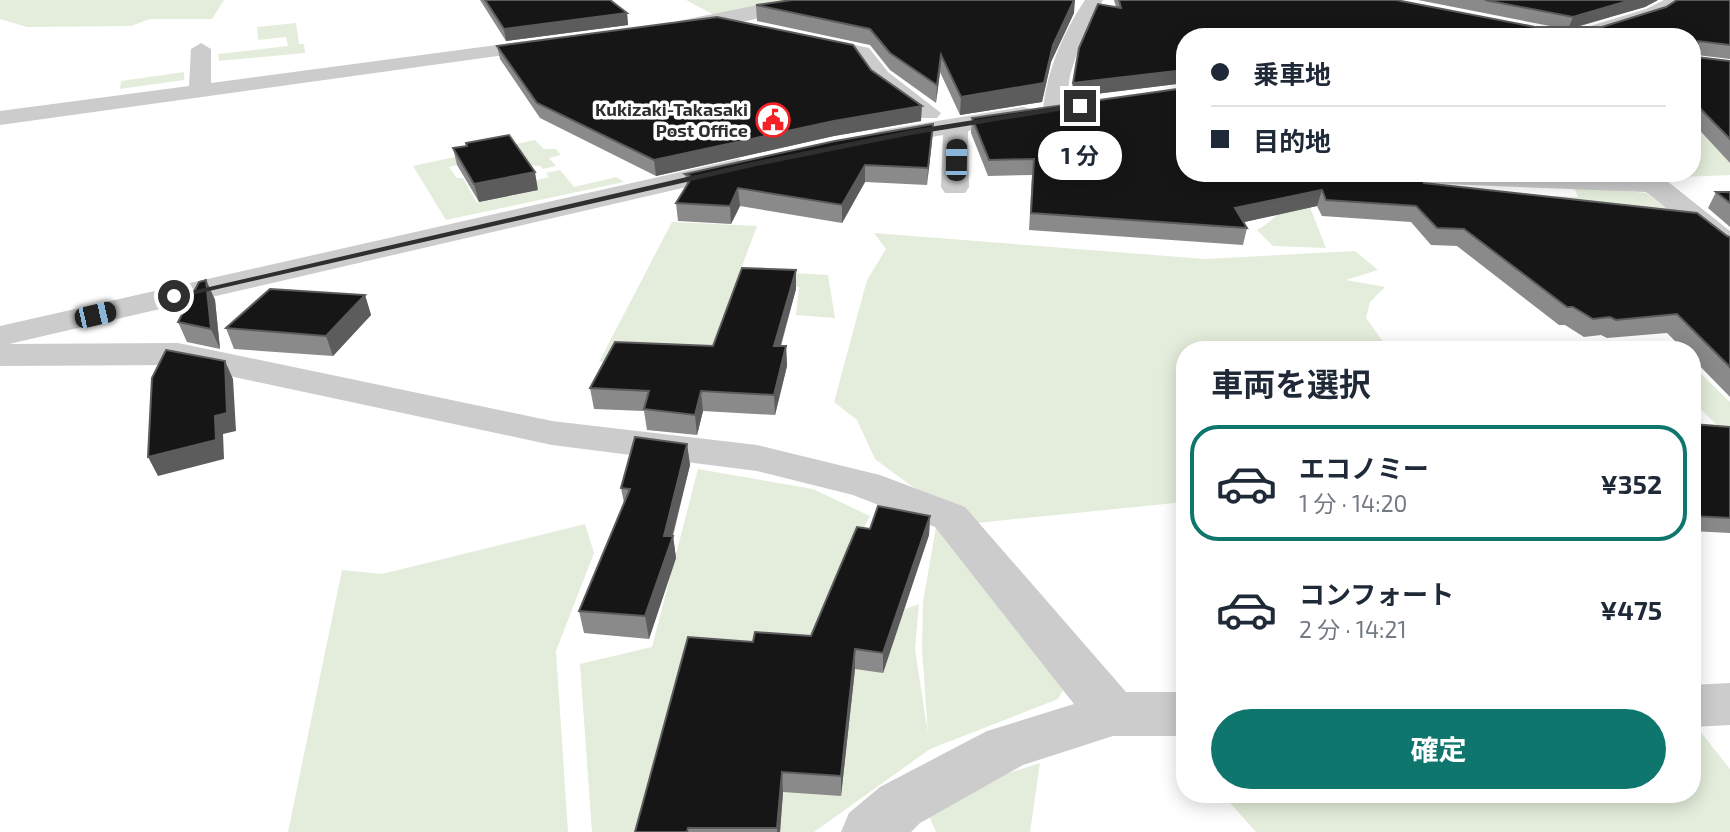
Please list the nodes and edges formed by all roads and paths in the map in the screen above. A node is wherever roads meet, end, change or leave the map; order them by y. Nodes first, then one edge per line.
1 (806, 0) edge
2 (1094, 0) edge
3 (1678, 0) edge
4 (688, 5) dead end
5 (719, 21) junction
6 (1604, 28) edge
7 (650, 30) edge
8 (755, 30) edge
9 (781, 36) edge
10 (567, 42) edge
11 (201, 49) dead end
12 (200, 91) junction
13 (0, 118) edge
14 (950, 126) junction
15 (860, 142) edge
16 (764, 162) edge
17 (1650, 182) edge
18 (955, 187) dead end
19 (1730, 245) edge
20 (0, 336) edge
21 (0, 355) edge
22 (1730, 704) edge
23 (1701, 706) edge
24 (1113, 714) junction
25 (1176, 714) edge
26 (870, 832) edge

1 - 5 street
2 - 14 street
3 - 6 street
4 - 5 street
5 - 7 street
5 - 8 street
9 - 14 street
10 - 12 street
11 - 12 street
12 - 13 street
14 - 15 street
14 - 18 street
16 - 20 street
17 - 19 street
21 - 24 street
22 - 23 street
24 - 25 street
24 - 26 street

